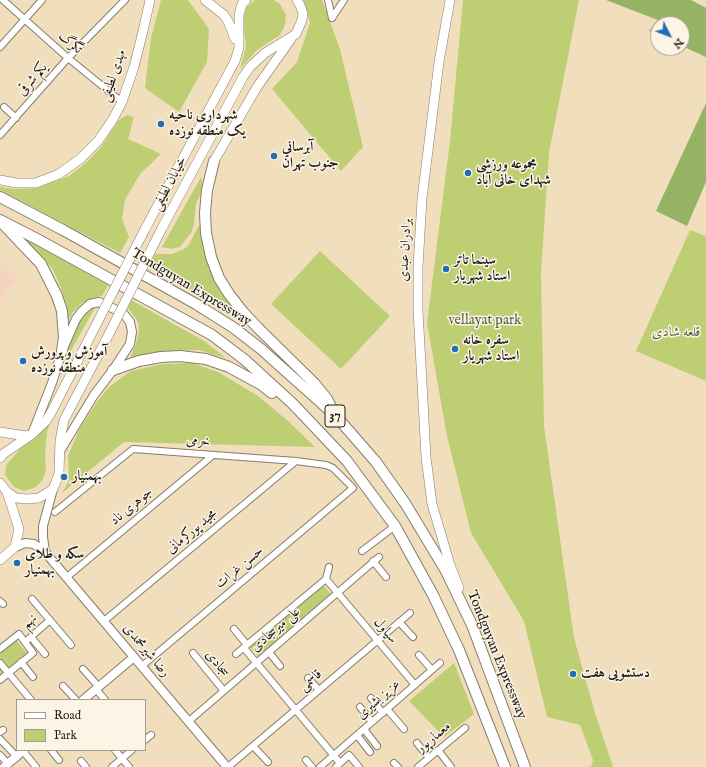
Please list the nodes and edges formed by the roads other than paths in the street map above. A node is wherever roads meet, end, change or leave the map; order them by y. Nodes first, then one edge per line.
1 (3, 0) edge
2 (42, 0) edge
3 (125, 0) edge
4 (150, 0) edge
5 (154, 0) edge
6 (205, 0) edge
7 (246, 0) edge
8 (296, 0) edge
9 (328, 0) edge
10 (344, 0) edge
11 (450, 0) edge
12 (147, 11) junction
13 (25, 19) junction
14 (296, 34) junction
15 (0, 48) edge
16 (239, 48) junction
17 (68, 58) junction
18 (122, 102) junction
19 (4, 107) dead end
20 (16, 118) junction
21 (0, 135) edge
22 (214, 161) joint
23 (0, 180) edge
24 (0, 197) edge
25 (0, 220) edge
26 (62, 351) junction
27 (113, 370) junction
28 (336, 416) junction
29 (0, 432) edge
30 (31, 435) junction
31 (332, 444) junction
32 (60, 451) junction
33 (212, 456) junction
34 (0, 458) edge
35 (296, 461) junction
36 (0, 483) edge
37 (53, 488) junction
38 (352, 488) joint
39 (7, 492) junction
40 (55, 512) dead end
41 (394, 526) junction
42 (15, 547) junction
43 (45, 552) junction
44 (362, 552) dead end
45 (0, 560) edge
46 (330, 567) dead end
47 (67, 577) junction
48 (386, 577) dead end
49 (326, 579) junction
50 (337, 593) junction
51 (32, 599) dead end
52 (410, 613) dead end
53 (50, 620) junction
54 (104, 622) junction
55 (399, 622) junction
56 (472, 625) junction
57 (234, 629) dead end
58 (31, 637) junction
59 (412, 637) dead end
60 (378, 640) junction
61 (25, 642) junction
62 (71, 645) dead end
63 (245, 646) junction
64 (0, 649) edge
65 (268, 652) junction
66 (193, 653) dead end
67 (45, 654) dead end
68 (236, 654) dead end
69 (419, 656) dead end
70 (134, 657) junction
71 (21, 662) junction
72 (0, 663) edge
73 (256, 663) junction
74 (440, 663) dead end
75 (142, 666) junction
76 (280, 666) dead end
77 (83, 669) dead end
78 (432, 670) junction
79 (8, 673) junction
80 (33, 677) dead end
81 (308, 678) dead end
82 (0, 680) edge
83 (415, 685) junction
84 (63, 686) dead end
85 (97, 688) junction
86 (319, 690) junction
87 (224, 691) junction
88 (371, 698) dead end
89 (30, 699) edge
90 (75, 699) edge
91 (84, 699) edge
92 (104, 699) edge
93 (360, 707) dead end
94 (296, 710) junction
95 (385, 711) junction
96 (189, 721) junction
97 (372, 722) junction
98 (464, 728) dead end
99 (404, 729) dead end
100 (364, 730) junction
101 (151, 734) dead end
102 (357, 735) junction
103 (0, 739) edge
104 (146, 739) edge
105 (417, 744) dead end
106 (253, 746) junction
107 (377, 746) dead end
108 (16, 750) edge
109 (438, 750) junction
110 (52, 751) edge
111 (116, 751) edge
112 (131, 751) edge
113 (370, 752) dead end
114 (21, 753) edge
115 (0, 755) edge
116 (334, 755) junction
117 (122, 758) junction
118 (429, 758) junction
119 (59, 760) dead end
120 (306, 760) dead end
121 (81, 761) dead end
122 (268, 762) dead end
123 (338, 765) edge
124 (6, 766) edge
125 (36, 767) edge
126 (86, 767) edge
127 (112, 767) edge
128 (129, 767) edge
129 (228, 767) edge
130 (312, 767) edge
131 (320, 767) edge
132 (359, 767) edge
133 (418, 767) edge
134 (451, 767) edge
135 (505, 767) edge
136 (525, 767) edge

1 - 13 street, تگرگ
2 - 13 street
3 - 17 street, یکم شرقی
4 - 12 main road, مهدی لطیفی
5 - 12 main road
6 - 16 main road
7 - 16 main road, خیابان لطیفی
8 - 14 main road
9 - 10 street
11 - 56 main road, برادران عبدی
12 - 18 main road, مهدی لطیفی
13 - 15 street
13 - 17 street, تگرگ
14 - 22 main road
14 - 32 main road, خیابان لطیفی, bridge
16 - 30 main road, خیابان لطیفی, bridge
17 - 18 street, تگرگ
17 - 20 street, یکم شرقی
18 - 23 main road, مهدی لطیفی
19 - 20 street
20 - 21 street, یکم شرقی
22 - 28 highway
24 - 28 highway, Tondguyan Expressway / 37
25 - 26 highway
25 - 31 highway, 37
26 - 27 street
26 - 30 street
27 - 31 highway
27 - 32 street
28 - 56 highway, Tondguyan Expressway / 37
29 - 30 main road
30 - 34 main road
31 - 41 highway, 37
32 - 37 main road
33 - 35 street, خرمی
33 - 40 street, خرمی
33 - 47 street, جوهری ناد
35 - 38 street, خرمی
35 - 54 street, مجید پورکرمانی
36 - 39 main road
37 - 39 main road
37 - 43 street
38 - 75 street, حسن غرات
39 - 42 main road
41 - 44 street
41 - 135 highway, 37
42 - 43 street
42 - 45 main road
43 - 47 street, رضا شیرمحمدی
46 - 49 street
47 - 54 street, رضا شیرمحمدی
48 - 50 street, علی میرسجادی
49 - 50 street, سیاول
49 - 63 street
50 - 60 street, سیاول
50 - 65 street, علی میرسجادی
51 - 53 street
52 - 55 street, قاسمی
53 - 58 street, نهم
53 - 62 street
54 - 70 street, رضا شیرمحمدی
55 - 59 street
55 - 60 street, قاسمی
56 - 136 highway, Tondguyan Expressway / 37
57 - 63 street
58 - 61 street, نهم
58 - 67 street
60 - 83 street, سیاول
60 - 86 street, قاسمی
61 - 64 street
61 - 71 street
63 - 68 street
63 - 73 street
65 - 73 street, علی میرسجادی
65 - 76 street
66 - 87 street, سجادی
69 - 78 street
70 - 75 street, رضا شیرمحمدی
70 - 85 street
71 - 79 street
71 - 80 street
72 - 79 street
73 - 87 street, علی میرسجادی
73 - 94 street
74 - 78 street, عزیز بشیری
75 - 96 street, رضا شیرمحمدی
77 - 85 street
78 - 83 street, عزیز بشیری
79 - 82 street
79 - 89 street
81 - 86 street
83 - 95 street, عزیز بشیری
84 - 90 street
85 - 91 street
85 - 92 street
86 - 94 street, قاسمی
87 - 96 street, علی میرسجادی
88 - 95 street
93 - 97 street
94 - 106 street, قاسمی
94 - 116 street
95 - 97 street, عزیز بشیری
95 - 99 street
96 - 129 street, رضا شیرمحمدی
97 - 100 street, عزیز بشیری
98 - 109 street, معمارپور
100 - 102 street, عزیز بشیری
100 - 107 street
101 - 104 street
102 - 113 street
102 - 116 street, عزیز بشیری
103 - 108 street
105 - 118 street
106 - 122 street
106 - 129 street, قاسمی
109 - 118 street, معمارپور
109 - 134 street
110 - 119 street
111 - 117 street
112 - 117 street
114 - 124 street
114 - 125 street
115 - 124 street
116 - 123 street
116 - 131 street, عزیز بشیری
117 - 127 street
117 - 128 street
118 - 133 street, معمارپور
120 - 130 street
121 - 126 street
123 - 132 street

